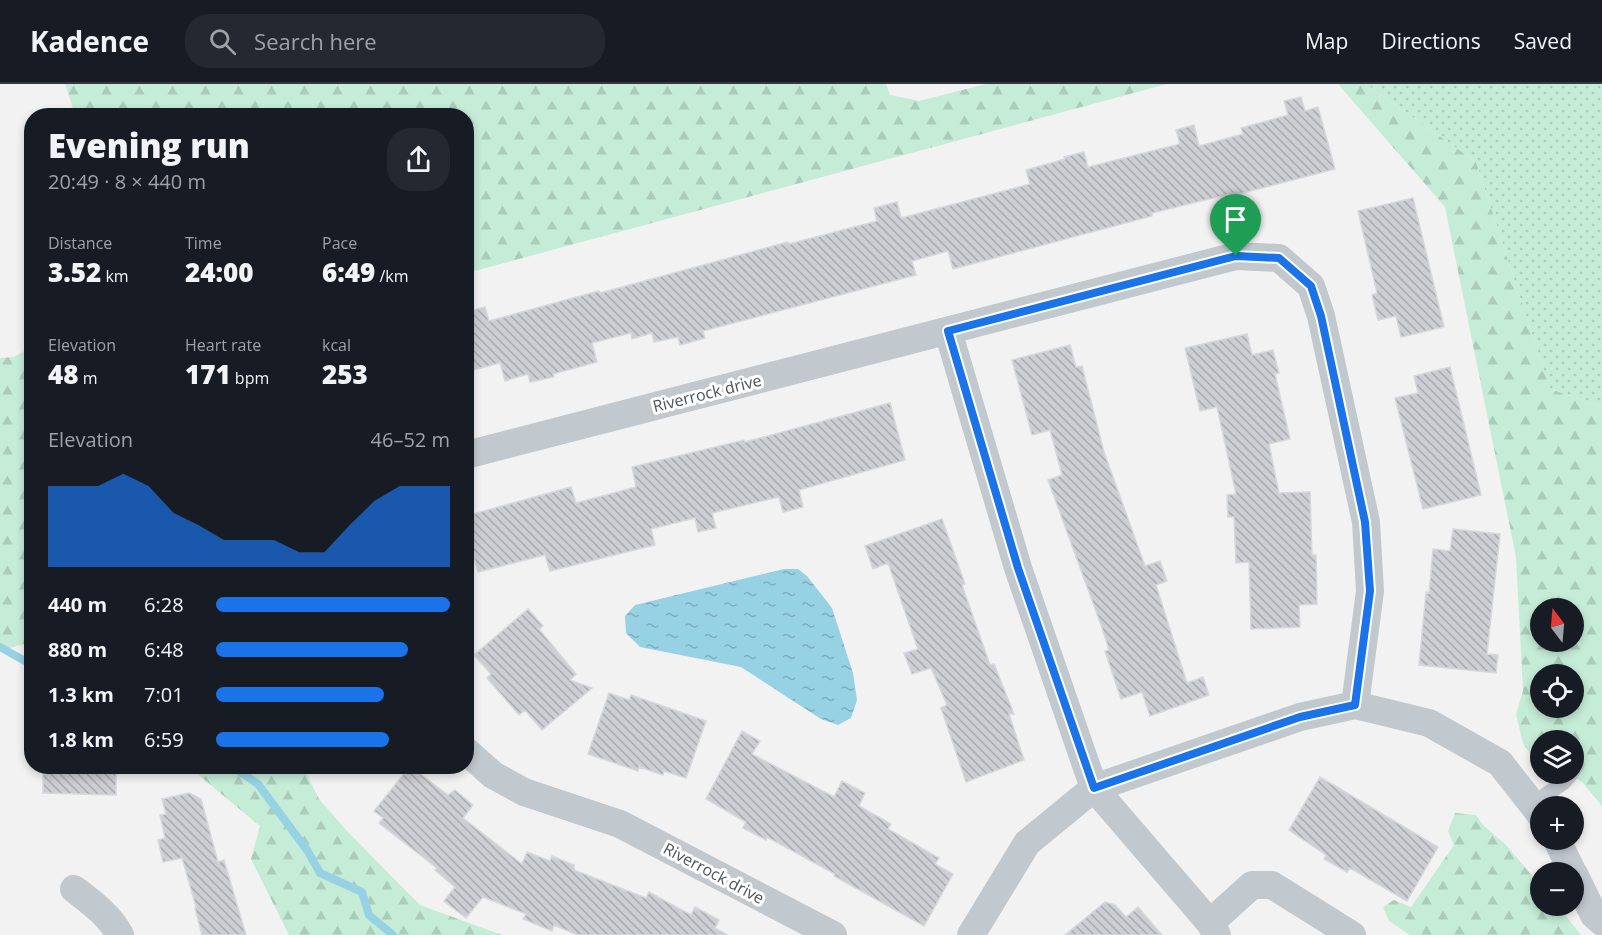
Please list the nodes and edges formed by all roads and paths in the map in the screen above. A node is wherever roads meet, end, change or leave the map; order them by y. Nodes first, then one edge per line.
1 (948, 331) junction
2 (474, 453) edge
3 (1355, 705) junction
4 (474, 758) edge
5 (1562, 784) edge
6 (1094, 788) junction
7 (1550, 796) edge
8 (1530, 801) edge
9 (74, 889) dead end
10 (1584, 895) edge
11 (1602, 922) edge
12 (1214, 929) edge
13 (120, 935) edge
14 (833, 935) edge
15 (971, 935) edge
16 (1352, 935) edge

1 - 2 street, Riverrock drive
1 - 3 street
1 - 6 street
3 - 6 street
3 - 8 street
4 - 14 street, Riverrock drive
5 - 7 lane
6 - 12 street
6 - 15 street
9 - 13 street
10 - 11 street
12 - 16 street

